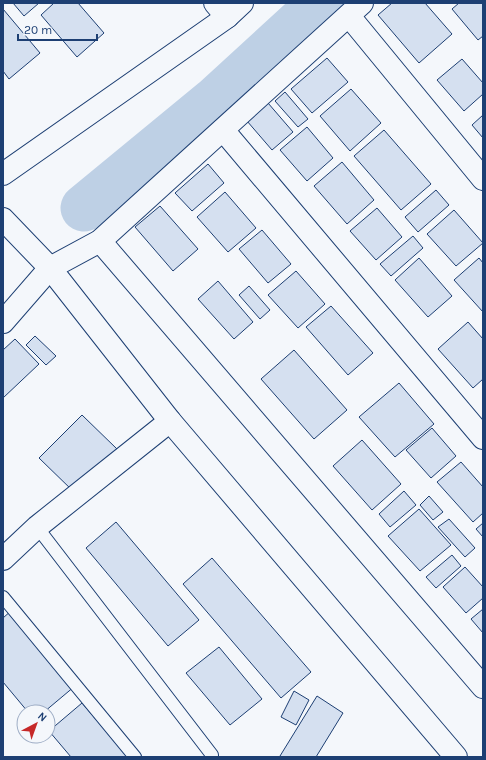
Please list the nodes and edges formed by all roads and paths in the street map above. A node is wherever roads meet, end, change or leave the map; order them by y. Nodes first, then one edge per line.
1 (228, 8) edge
2 (356, 9) edge
3 (223, 130) junction
4 (3, 174) edge
5 (483, 179) edge
6 (3, 219) edge
7 (100, 241) junction
8 (50, 268) junction
9 (3, 322) edge
10 (170, 422) junction
11 (483, 438) edge
12 (37, 527) junction
13 (3, 559) edge
14 (3, 597) edge
15 (483, 687) edge
16 (212, 755) dead end
17 (135, 757) edge
18 (456, 757) edge

1 - 4 street
2 - 3 street
2 - 5 street
3 - 7 street
3 - 11 street
6 - 8 street
7 - 8 street
7 - 15 street
8 - 9 street
8 - 10 street
10 - 12 street
10 - 18 street
12 - 13 street
12 - 16 lane
14 - 17 lane

